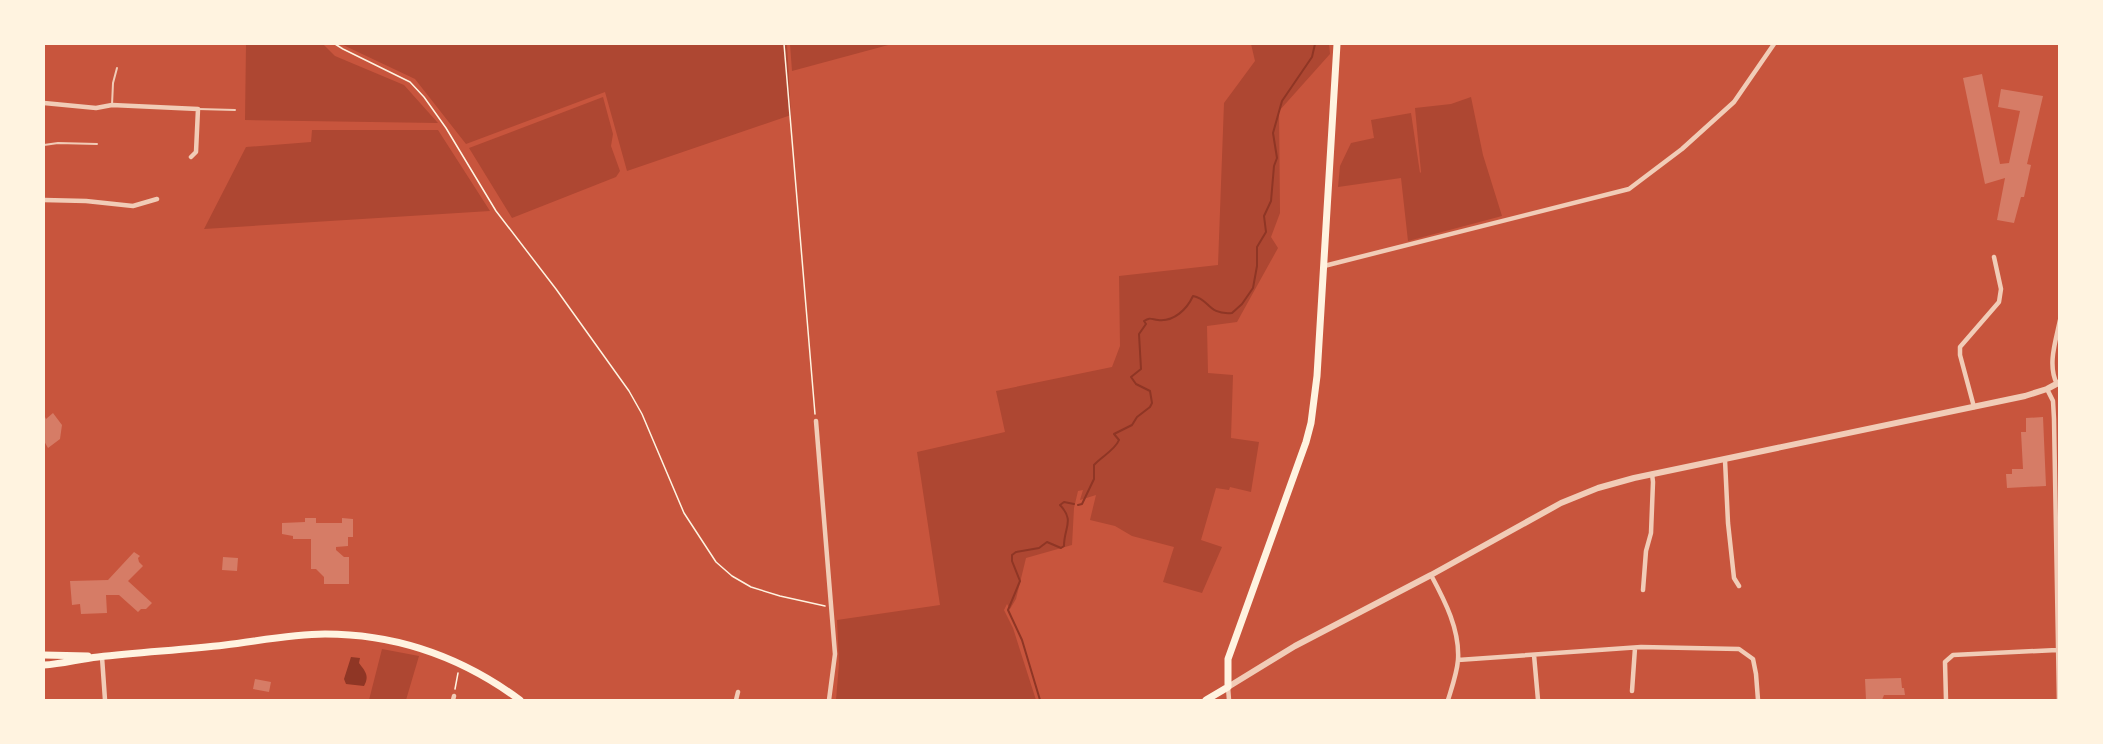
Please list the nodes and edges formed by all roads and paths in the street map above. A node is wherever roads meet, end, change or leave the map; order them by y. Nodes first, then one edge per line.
1 (335, 44) edge
2 (784, 44) edge
3 (1337, 44) edge
4 (1774, 44) edge
5 (117, 68) dead end
6 (44, 103) edge
7 (112, 105) junction
8 (198, 109) junction
9 (235, 110) dead end
10 (97, 144) dead end
11 (44, 145) edge
12 (191, 158) dead end
13 (157, 199) dead end
14 (44, 200) edge
15 (1994, 257) dead end
16 (1324, 266) junction
17 (2060, 320) edge
18 (2058, 383) edge
19 (2047, 390) junction
20 (1974, 407) junction
21 (2056, 419) edge
22 (816, 421) joint
23 (1725, 460) junction
24 (1652, 474) junction
25 (1431, 575) junction
26 (1739, 586) dead end
27 (1644, 590) dead end
28 (2058, 596) edge
29 (832, 607) junction
30 (1635, 648) junction
31 (2057, 650) junction
32 (44, 655) edge
33 (1534, 655) junction
34 (99, 657) junction
35 (1458, 660) junction
36 (461, 663) junction
37 (44, 665) edge
38 (1228, 687) junction
39 (1632, 691) dead end
40 (738, 692) dead end
41 (454, 698) edge
42 (105, 700) edge
43 (520, 700) edge
44 (736, 700) edge
45 (830, 700) edge
46 (1206, 700) edge
47 (1229, 700) edge
48 (1448, 700) edge
49 (1538, 700) edge
50 (1758, 700) edge
51 (1946, 700) edge
52 (2059, 700) edge

1 - 29 path
2 - 22 path
3 - 16 main road
4 - 16 street
5 - 7 lane
6 - 7 street
7 - 8 street
8 - 9 lane
8 - 12 street
10 - 11 lane
13 - 14 street
15 - 20 street
16 - 38 main road
17 - 18 street
18 - 19 street
19 - 20 street
19 - 21 street
20 - 23 street
21 - 28 street
22 - 29 street
23 - 24 street
23 - 26 street
24 - 25 street
24 - 27 street
25 - 35 street
25 - 38 street
28 - 31 street
29 - 45 street
30 - 33 street
30 - 39 street
30 - 50 street
31 - 51 street
31 - 52 street
32 - 34 main road
33 - 35 street
33 - 49 street
34 - 36 main road
34 - 37 main road
34 - 42 street
35 - 48 street
36 - 41 path
36 - 43 main road
38 - 46 main road
38 - 47 street
40 - 44 street

